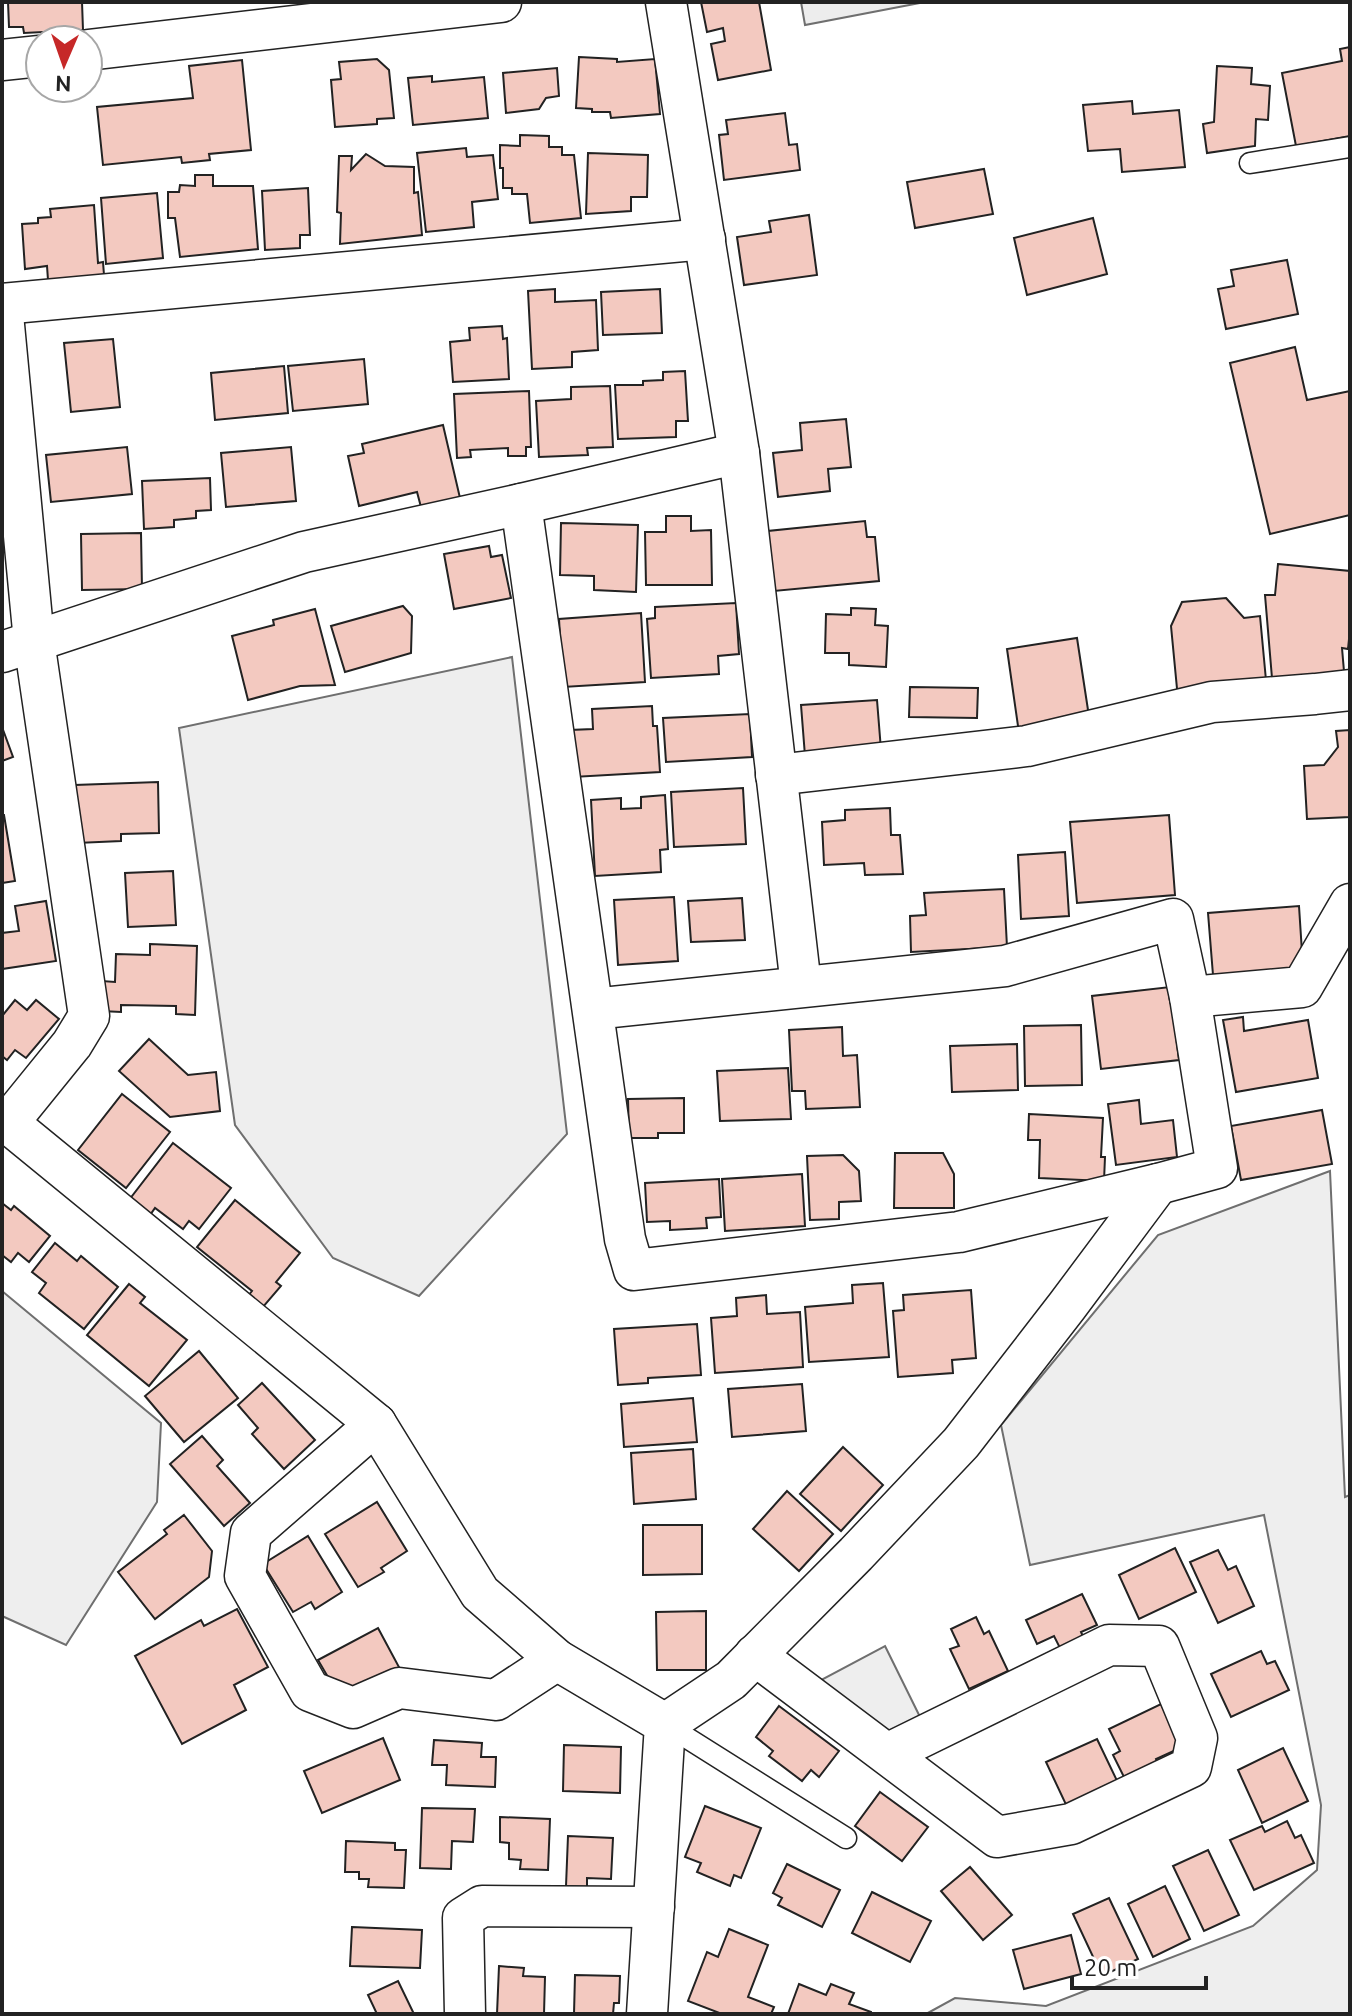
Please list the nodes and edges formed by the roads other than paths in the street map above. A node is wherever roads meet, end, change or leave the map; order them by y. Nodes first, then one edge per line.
1 (501, 2) edge
2 (666, 2) edge
3 (104, 48) edge
4 (24, 58) edge
5 (2, 60) edge
6 (1350, 147) edge
7 (1250, 163) dead end
8 (705, 239) junction
9 (2, 304) edge
10 (739, 453) junction
11 (521, 504) junction
12 (18, 646) edge
13 (1350, 690) edge
14 (776, 775) junction
15 (1350, 904) edge
16 (801, 986) junction
17 (1190, 997) junction
18 (593, 1009) junction
19 (5, 1121) edge
20 (1158, 1184) junction
21 (376, 1424) junction
22 (755, 1655) junction
23 (557, 1660) junction
24 (665, 1724) junction
25 (887, 1754) junction
26 (846, 1838) dead end
27 (654, 1907) junction
28 (465, 2014) edge
29 (647, 2014) edge

1 - 3 street
2 - 8 street
4 - 5 street
6 - 7 lane
8 - 9 street
8 - 10 street
9 - 12 street
10 - 11 street
10 - 14 street
11 - 12 street
11 - 18 street
12 - 19 street
13 - 14 street
14 - 16 street
15 - 17 street
16 - 17 street
16 - 18 street
17 - 20 street
18 - 20 street
19 - 21 street
20 - 22 street
21 - 23 street
21 - 23 street
22 - 24 street
22 - 25 street
23 - 24 street
24 - 26 lane
24 - 27 street
25 - 25 street
27 - 28 street
27 - 29 street

